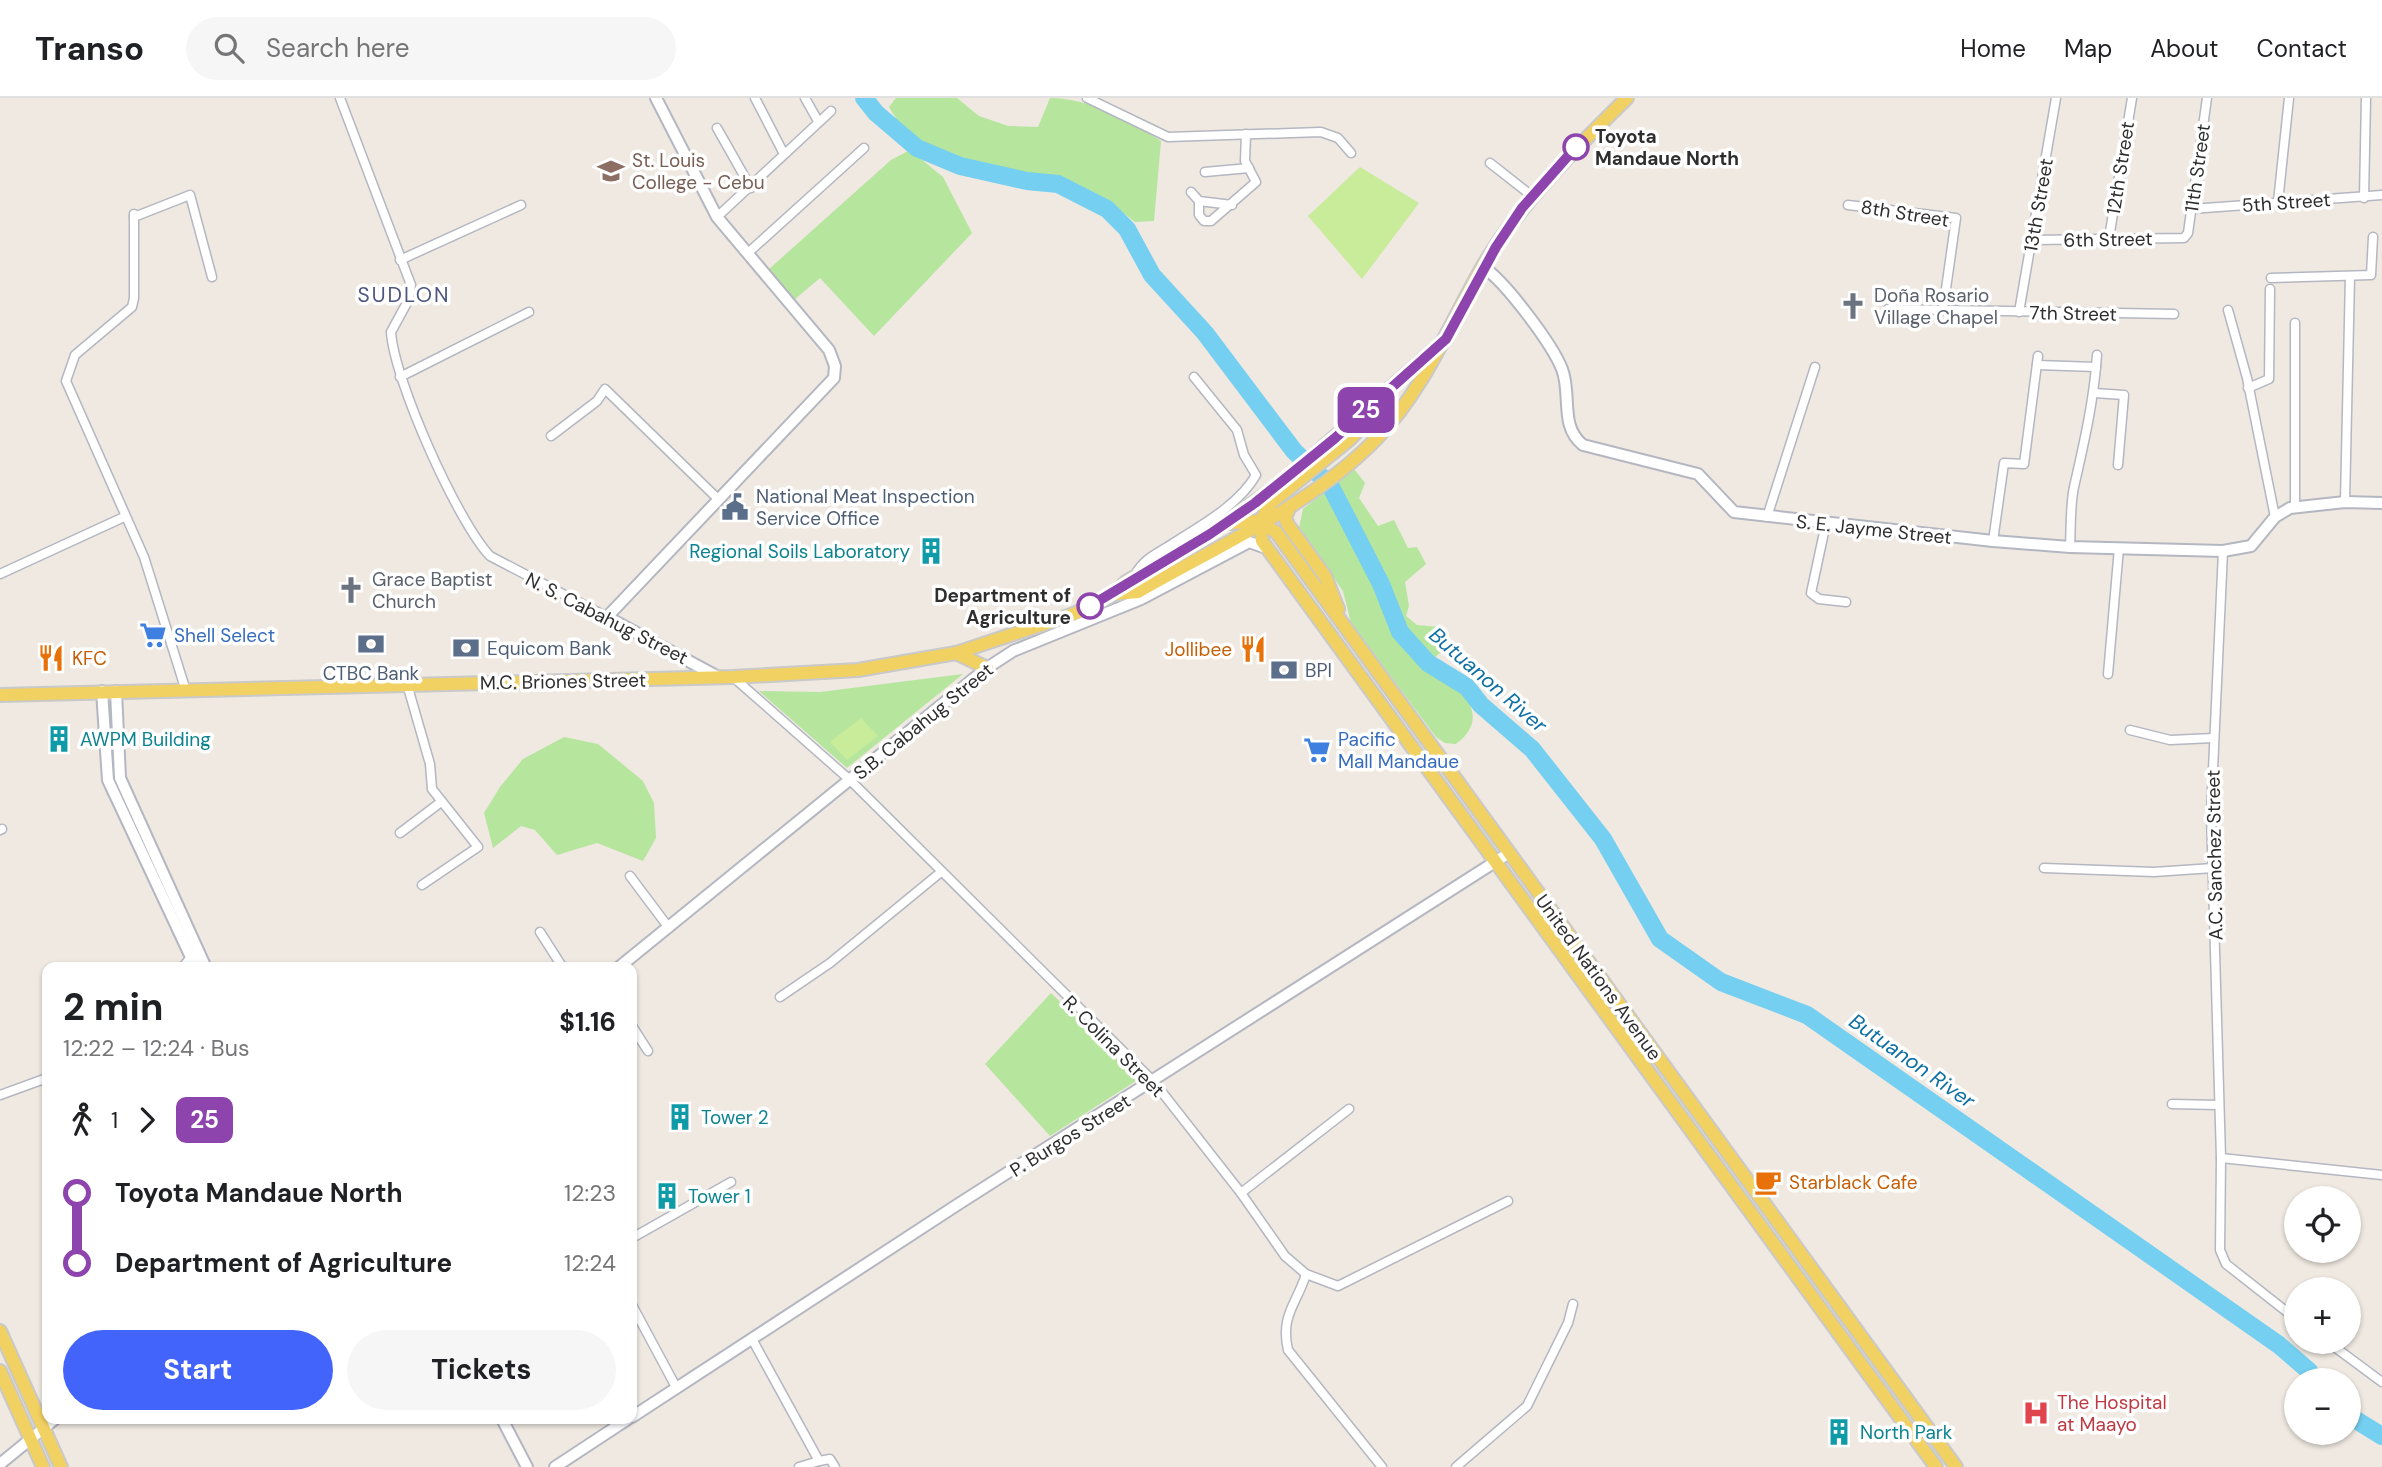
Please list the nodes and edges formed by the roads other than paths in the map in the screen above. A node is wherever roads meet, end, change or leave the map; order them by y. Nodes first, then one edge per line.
1 (340, 98) edge
2 (656, 98) edge
3 (755, 98) edge
4 (805, 98) edge
5 (1087, 98) edge
6 (1628, 98) edge
7 (2056, 98) edge
8 (2132, 98) edge
9 (2207, 98) edge
10 (2289, 98) edge
11 (2366, 98) edge
12 (831, 111) dead end
13 (818, 121) junction
14 (717, 128) dead end
15 (1246, 134) junction
16 (864, 148) dead end
17 (1351, 153) dead end
18 (784, 154) junction
19 (1490, 163) dead end
20 (1249, 168) junction
21 (1205, 172) dead end
22 (751, 188) junction
23 (1192, 192) dead end
24 (2382, 195) edge
25 (1532, 196) junction
26 (2364, 198) junction
27 (1199, 201) junction
28 (2278, 202) junction
29 (521, 205) dead end
30 (1232, 205) junction
31 (1848, 205) dead end
32 (2191, 209) junction
33 (718, 217) junction
34 (2373, 237) dead end
35 (2184, 238) joint
36 (2109, 239) junction
37 (2032, 240) junction
38 (749, 252) junction
39 (400, 260) junction
40 (1483, 267) junction
41 (2350, 276) junction
42 (212, 277) dead end
43 (2271, 278) dead end
44 (2270, 289) dead end
45 (1888, 309) dead end
46 (1943, 310) junction
47 (2228, 310) dead end
48 (529, 312) dead end
49 (2019, 312) junction
50 (2174, 314) dead end
51 (2295, 323) dead end
52 (1446, 339) junction
53 (2097, 355) dead end
54 (2096, 367) junction
55 (1815, 368) dead end
56 (400, 377) junction
57 (1194, 377) dead end
58 (2248, 388) junction
59 (2094, 393) junction
60 (551, 436) dead end
61 (2118, 465) dead end
62 (1291, 480) junction
63 (717, 498) junction
64 (2345, 502) junction
65 (2382, 503) edge
66 (1290, 506) junction
67 (2295, 507) junction
68 (124, 517) junction
69 (1767, 517) junction
70 (2275, 517) junction
71 (1260, 522) junction
72 (1826, 523) junction
73 (1223, 525) junction
74 (1993, 541) junction
75 (2070, 547) junction
76 (1266, 548) junction
77 (2119, 548) junction
78 (2223, 551) junction
79 (0, 574) edge
80 (1133, 579) junction
81 (1114, 594) junction
82 (1846, 602) dead end
83 (607, 617) junction
84 (1346, 629) junction
85 (956, 653) junction
86 (988, 668) junction
87 (2108, 674) dead end
88 (726, 677) junction
89 (407, 684) junction
90 (109, 691) junction
91 (186, 691) junction
92 (0, 695) edge
93 (2130, 730) dead end
94 (2214, 738) junction
95 (850, 780) junction
96 (441, 802) junction
97 (400, 833) dead end
98 (1509, 853) junction
99 (1496, 863) junction
100 (2044, 868) dead end
101 (2213, 868) junction
102 (941, 872) junction
103 (630, 876) dead end
104 (160, 878) junction
105 (422, 885) dead end
106 (669, 928) junction
107 (540, 932) dead end
108 (194, 962) edge
109 (203, 962) edge
110 (560, 962) edge
111 (626, 962) edge
112 (780, 997) dead end
113 (637, 1034) edge
114 (648, 1051) dead end
115 (42, 1080) edge
116 (1154, 1082) junction
117 (0, 1095) edge
118 (2172, 1104) dead end
119 (2218, 1105) junction
120 (1349, 1109) dead end
121 (2221, 1158) junction
122 (2382, 1175) edge
123 (731, 1182) dead end
124 (1241, 1193) junction
125 (1508, 1201) dead end
126 (637, 1235) edge
127 (1306, 1274) junction
128 (1573, 1304) dead end
129 (2284, 1310) edge
130 (637, 1314) edge
131 (0, 1331) edge
132 (752, 1339) junction
133 (2344, 1354) edge
134 (0, 1371) edge
135 (2382, 1382) edge
136 (676, 1387) junction
137 (637, 1413) edge
138 (48, 1424) edge
139 (505, 1424) edge
140 (621, 1424) edge
141 (43, 1428) junction
142 (30, 1438) junction
143 (819, 1461) junction
144 (0, 1464) edge
145 (43, 1467) edge
146 (61, 1467) edge
147 (527, 1467) edge
148 (555, 1467) edge
149 (799, 1467) edge
150 (835, 1467) edge
151 (1382, 1467) edge
152 (1456, 1467) edge
153 (1936, 1467) edge
154 (1956, 1467) edge

1 - 39 street, N. S. Cabahug Street
2 - 33 street
3 - 18 street
4 - 13 street
5 - 15 street
6 - 25 main road
7 - 37 street, 13th Street
8 - 36 street, 12th Street
9 - 32 street, 11th Street
10 - 28 street
11 - 26 street
12 - 13 street
13 - 18 street
14 - 22 street
15 - 17 street
15 - 20 street
16 - 38 street
18 - 22 street
19 - 25 street
20 - 21 street
20 - 30 street
22 - 33 street
23 - 27 street
24 - 26 street, 5th Street
25 - 40 main road
26 - 28 street, 5th Street
27 - 30 street
27 - 30 street
28 - 32 street, 5th Street
29 - 39 street
31 - 46 street, 8th Street
32 - 35 street, 11th Street
33 - 38 street
34 - 41 street
35 - 36 street, 6th Street
36 - 37 street, 6th Street
37 - 49 street, 13th Street
38 - 63 street
39 - 56 street, N. S. Cabahug Street
40 - 52 main road
40 - 69 street, S. E. Jayme Street
41 - 43 street
41 - 64 street
42 - 68 street
44 - 58 street
45 - 46 street, 7th Street
46 - 49 street, 7th Street
47 - 58 street
48 - 56 street
49 - 50 street, 7th Street
51 - 67 street
52 - 62 main road
52 - 66 main road, M.C. Briones Street
53 - 54 street
54 - 59 street
54 - 74 street
55 - 69 street
56 - 83 street, N. S. Cabahug Street
57 - 80 street
58 - 70 street
59 - 61 street
59 - 75 street
60 - 63 street
62 - 71 main road
62 - 73 main road, M.C. Briones Street
63 - 83 street
64 - 65 street, S. E. Jayme Street
64 - 67 street, S. E. Jayme Street
66 - 71 main road, M.C. Briones Street
66 - 84 main road
67 - 70 street, S. E. Jayme Street
68 - 79 street
68 - 91 street
69 - 72 street, S. E. Jayme Street
70 - 78 street, S. E. Jayme Street
71 - 73 main road
71 - 76 main road
71 - 81 main road, M.C. Briones Street
71 - 84 main road, United Nations Avenue
72 - 74 street, S. E. Jayme Street
72 - 82 street
73 - 80 main road, M.C. Briones Street
74 - 75 street, S. E. Jayme Street
75 - 77 street, S. E. Jayme Street
76 - 86 street, S.B. Cabahug Street
76 - 99 main road, United Nations Avenue
77 - 78 street, S. E. Jayme Street
77 - 87 street
78 - 94 street, A.C. Sanchez Street
80 - 81 main road, M.C. Briones Street
81 - 85 main road, M.C. Briones Street
83 - 88 street, N. S. Cabahug Street
84 - 98 main road, United Nations Avenue
85 - 86 main road
85 - 88 main road, M.C. Briones Street
86 - 95 street, S.B. Cabahug Street
88 - 89 main road, M.C. Briones Street
88 - 95 street, R. Colina Street
89 - 91 main road, M.C. Briones Street
89 - 96 street
90 - 91 main road, M.C. Briones Street
90 - 92 main road, M.C. Briones Street
90 - 104 street
93 - 94 street
94 - 101 street, A.C. Sanchez Street
95 - 102 street, R. Colina Street
95 - 106 street, S.B. Cabahug Street
96 - 97 street
96 - 105 street
98 - 99 street, P. Burgos Street
98 - 154 main road, United Nations Avenue
99 - 116 street, P. Burgos Street
99 - 153 main road, United Nations Avenue
100 - 101 street
101 - 119 street, A.C. Sanchez Street
102 - 112 street
102 - 116 street, R. Colina Street
103 - 106 street
104 - 108 street
104 - 109 street
106 - 111 street, S.B. Cabahug Street
107 - 110 street
113 - 114 street
115 - 117 street
116 - 124 street, R. Colina Street
116 - 132 street, P. Burgos Street
118 - 119 street
119 - 121 street, A.C. Sanchez Street
120 - 124 street
121 - 122 street
121 - 129 street, A.C. Sanchez Street
123 - 126 street
124 - 127 street, R. Colina Street
125 - 127 street
127 - 151 street
128 - 152 street
130 - 136 street
131 - 141 main road
132 - 136 street, P. Burgos Street
132 - 143 street
133 - 135 street
134 - 142 main road
136 - 137 street, P. Burgos Street
138 - 141 street
139 - 147 street
140 - 148 street, P. Burgos Street
141 - 142 street
141 - 146 main road
142 - 144 street
142 - 145 main road
143 - 149 street
143 - 150 street

